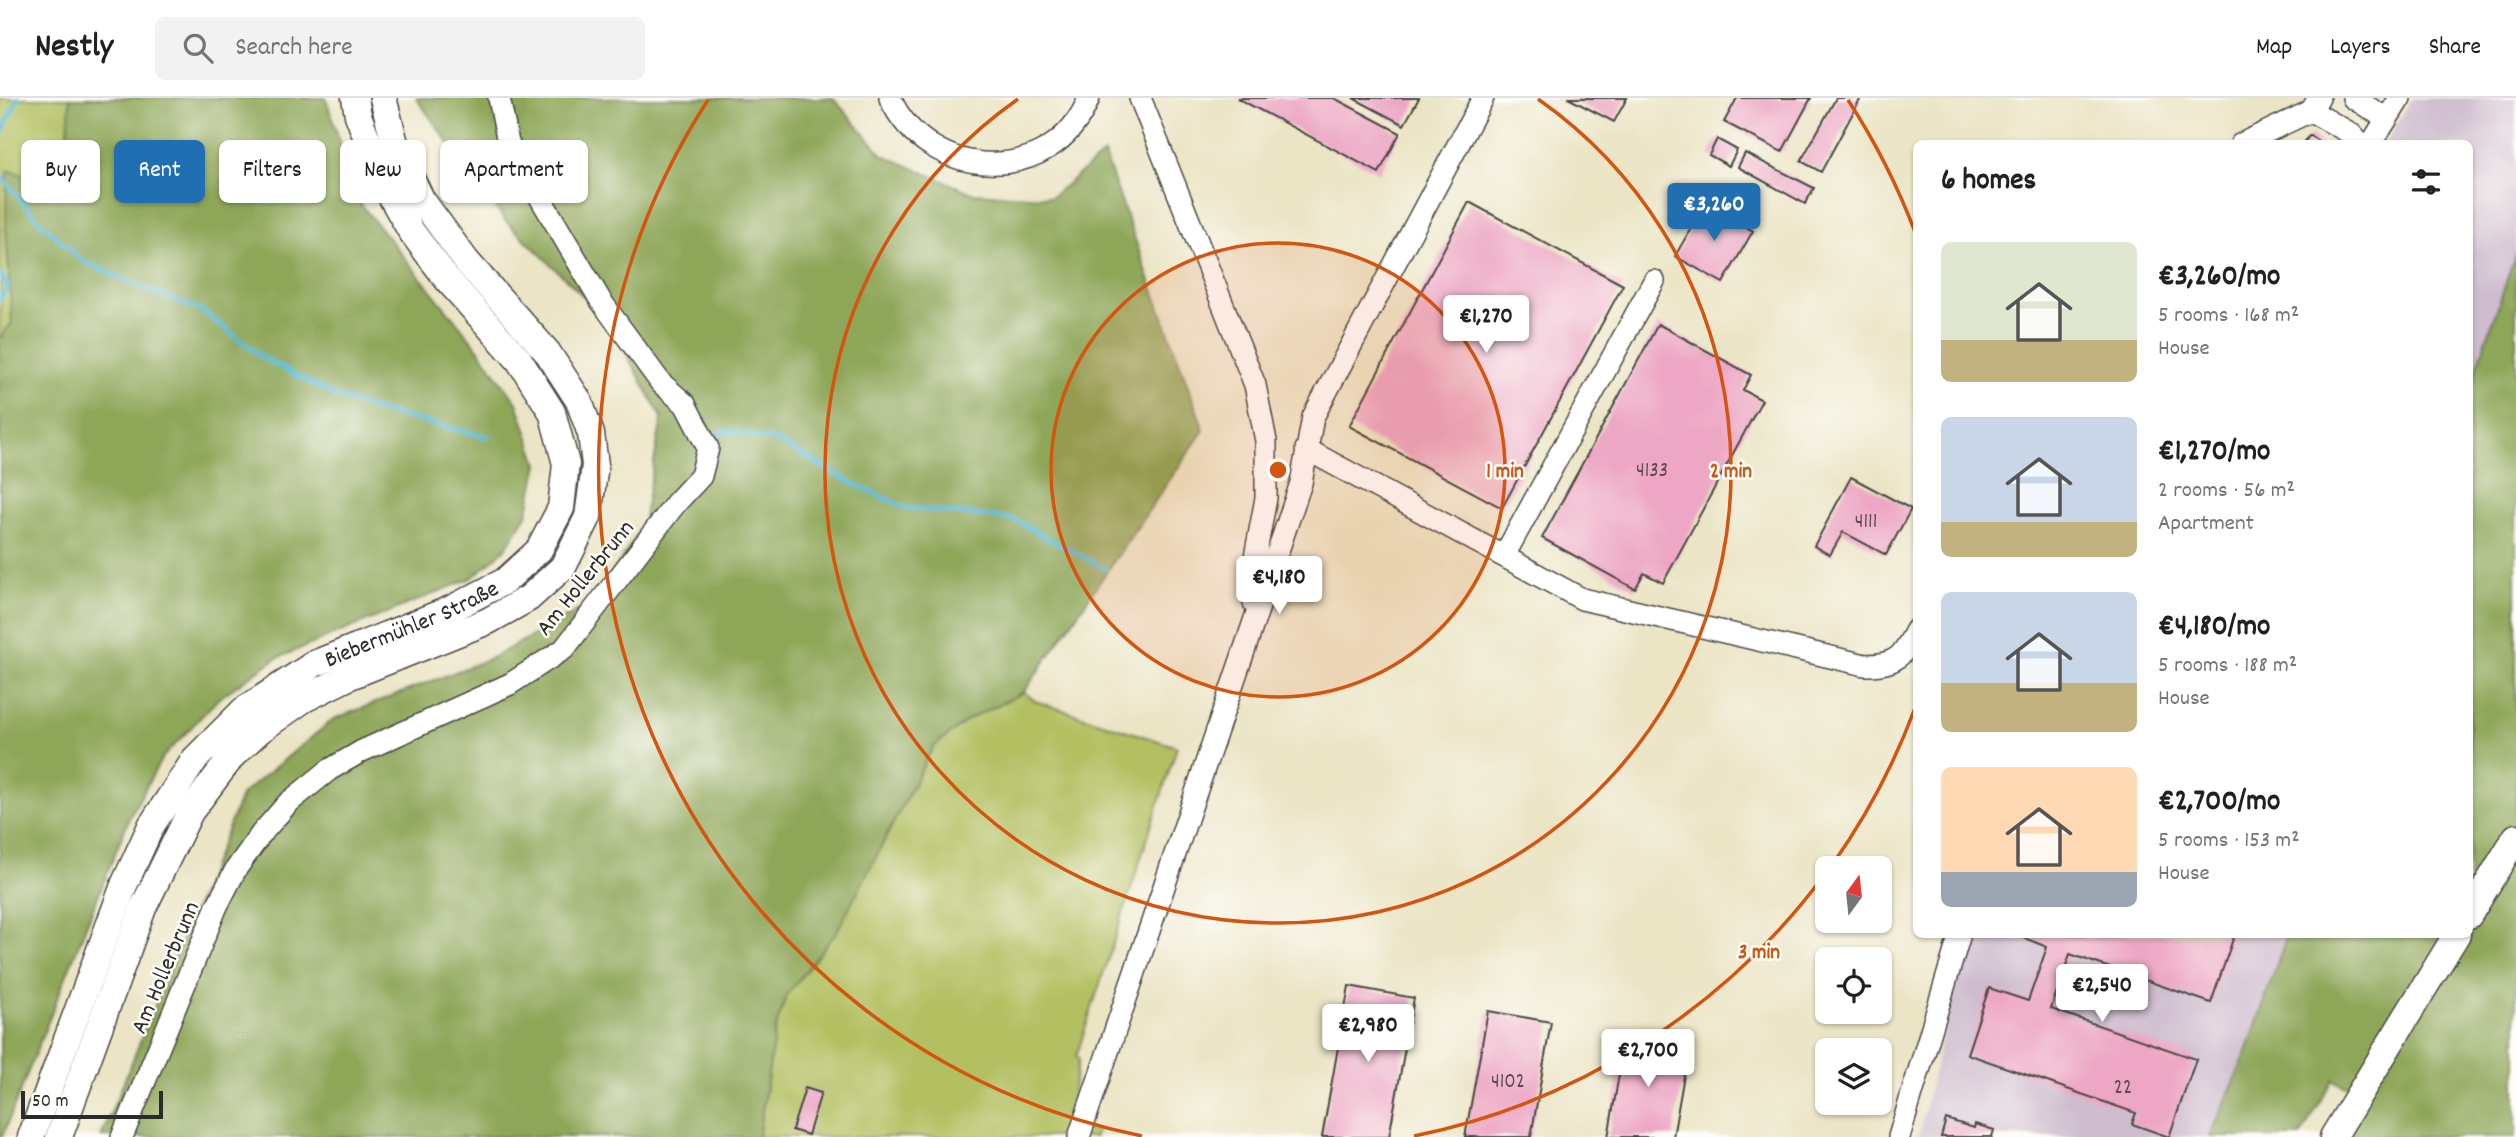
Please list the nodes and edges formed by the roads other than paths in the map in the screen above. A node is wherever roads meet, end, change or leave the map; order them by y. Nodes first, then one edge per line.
1 (355, 98) edge
2 (383, 98) edge
3 (499, 98) edge
4 (890, 98) edge
5 (1089, 98) edge
6 (1140, 98) edge
7 (2353, 98) edge
8 (2400, 98) edge
9 (1481, 99) edge
10 (2315, 105) edge
11 (2387, 118) junction
12 (2249, 140) edge
13 (2357, 140) edge
14 (2373, 140) edge
15 (1654, 281) dead end
16 (1306, 449) junction
17 (1504, 556) junction
18 (1253, 625) junction
19 (1913, 635) edge
20 (2516, 837) edge
21 (2473, 908) edge
22 (1959, 938) edge
23 (2455, 938) edge
24 (31, 1137) edge
25 (59, 1137) edge
26 (122, 1137) edge
27 (1079, 1137) edge
28 (1899, 1137) edge
29 (2333, 1137) edge

1 - 24 main road, Biebermühler Straße
2 - 25 main road
3 - 26 street, Am Hollerbrunn
4 - 5 street
6 - 18 street
7 - 11 street
8 - 11 street
9 - 16 street
10 - 12 street
10 - 13 street
11 - 14 street
15 - 17 street
16 - 17 street
16 - 18 street
17 - 19 street
18 - 27 street
20 - 21 main road
22 - 28 street
23 - 29 main road

